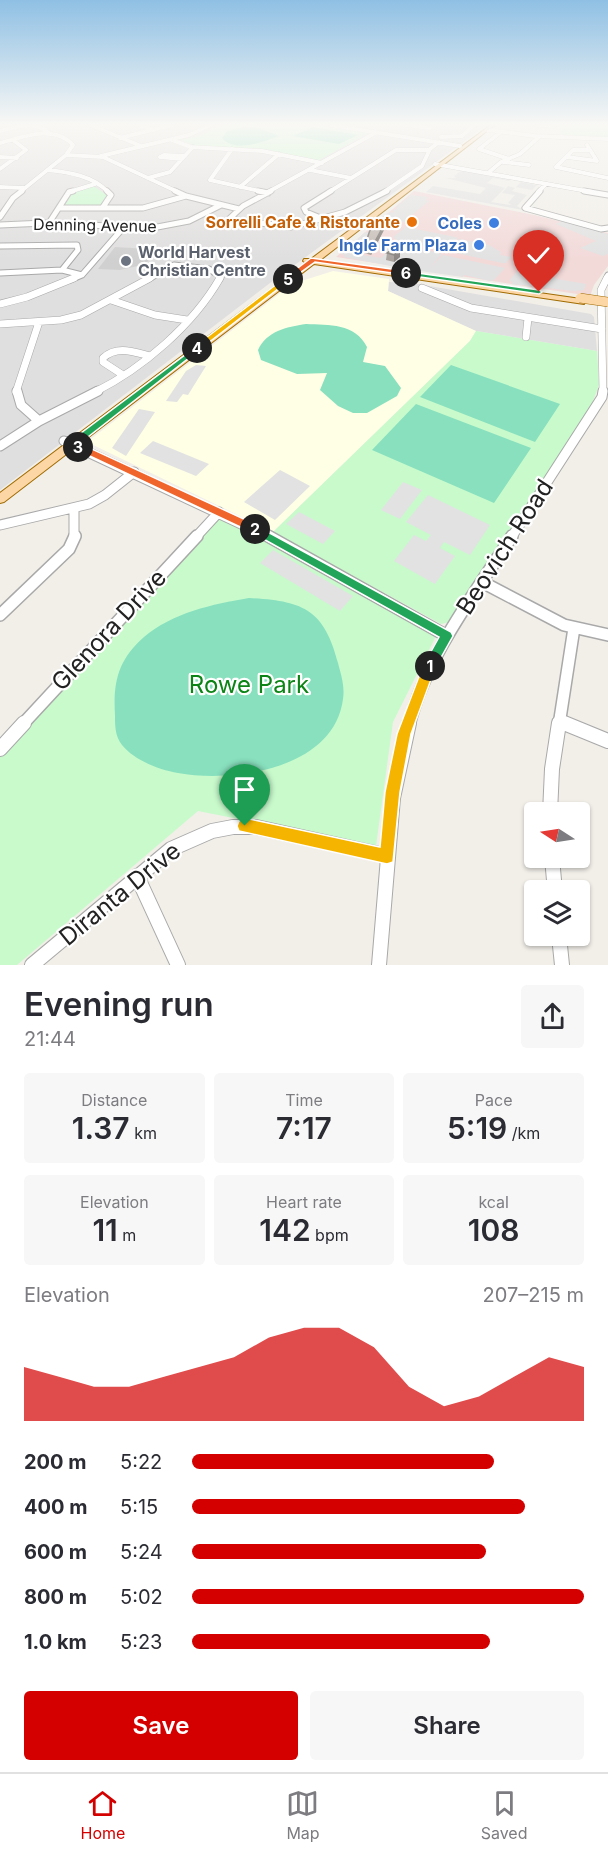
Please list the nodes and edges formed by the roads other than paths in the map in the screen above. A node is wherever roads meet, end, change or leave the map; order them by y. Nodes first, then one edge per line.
1 (128, 169) edge
2 (173, 169) edge
3 (217, 169) edge
4 (261, 169) edge
5 (365, 169) edge
6 (418, 169) edge
7 (433, 169) edge
8 (433, 169) edge
9 (463, 169) edge
10 (493, 169) edge
11 (516, 169) dead end
12 (561, 169) edge
13 (46, 170) joint
14 (310, 170) joint
15 (488, 173) junction
16 (547, 176) dead end
17 (507, 177) junction
18 (148, 178) junction
19 (351, 178) junction
20 (608, 178) edge
21 (543, 183) junction
22 (95, 184) junction
23 (0, 187) edge
24 (240, 187) junction
25 (24, 188) junction
26 (268, 193) junction
27 (608, 195) edge
28 (186, 196) junction
29 (221, 205) junction
30 (103, 207) junction
31 (58, 208) junction
32 (239, 209) junction
33 (1, 215) edge
34 (323, 219) junction
35 (49, 223) junction
36 (0, 225) edge
37 (123, 228) junction
38 (608, 228) edge
39 (0, 246) edge
40 (330, 247) junction
41 (309, 260) junction
42 (334, 263) junction
43 (346, 268) junction
44 (62, 270) junction
45 (0, 273) edge
46 (82, 275) junction
47 (608, 275) edge
48 (291, 276) junction
49 (422, 288) dead end
50 (111, 300) junction
51 (580, 300) junction
52 (0, 304) edge
53 (608, 304) edge
54 (528, 318) junction
55 (187, 320) junction
56 (39, 322) junction
57 (0, 324) edge
58 (602, 329) junction
59 (526, 337) dead end
60 (605, 345) edge
61 (150, 356) junction
62 (123, 375) junction
63 (605, 399) edge
64 (39, 421) junction
65 (68, 442) junction
66 (0, 446) edge
67 (134, 471) junction
68 (2, 492) edge
69 (74, 509) junction
70 (219, 512) junction
71 (0, 525) edge
72 (482, 582) junction
73 (0, 615) edge
74 (574, 628) junction
75 (608, 635) edge
76 (447, 636) junction
77 (559, 721) junction
78 (608, 741) edge
79 (0, 749) edge
80 (550, 802) edge
81 (387, 856) junction
82 (137, 876) junction
83 (560, 946) edge
84 (32, 965) edge
85 (178, 965) edge
86 (379, 965) edge
87 (562, 965) edge

1 - 18 street
2 - 18 street
3 - 24 street
4 - 24 street
5 - 19 street
6 - 34 street
7 - 40 main road
8 - 41 main road
9 - 15 street
10 - 15 street
11 - 17 street
12 - 20 street
13 - 22 street
13 - 25 street
14 - 19 street
14 - 26 street
15 - 17 street
16 - 21 street
17 - 21 street
18 - 28 street
19 - 34 street
21 - 27 street
21 - 38 street
22 - 30 street
22 - 31 street
23 - 25 street
24 - 26 street
25 - 33 street
26 - 32 street
28 - 29 street
28 - 30 street
29 - 32 street
29 - 37 street, Denning Avenue
30 - 31 street
31 - 35 street
32 - 34 street
35 - 36 street, Denning Avenue
35 - 37 street, Denning Avenue
37 - 46 street
39 - 44 street
40 - 41 main road
40 - 42 main road
41 - 42 main road
41 - 43 main road
41 - 48 main road
41 - 65 main road
42 - 51 main road
43 - 48 main road
43 - 51 main road
44 - 45 street
44 - 46 street
46 - 52 street
47 - 58 street, Beovich Road
48 - 65 main road
49 - 54 street
50 - 55 street
50 - 55 street
50 - 56 street
51 - 53 main road, bridge
54 - 58 street
54 - 59 street
55 - 61 street
56 - 57 street
56 - 64 street
58 - 60 street, Beovich Road
60 - 63 street, Beovich Road
61 - 62 street
61 - 62 street
62 - 64 street
63 - 72 street, Beovich Road
64 - 66 street
65 - 67 street
65 - 68 main road
67 - 69 street
67 - 70 street
69 - 71 street
69 - 73 street
70 - 76 street
70 - 79 street, Glenora Drive
72 - 74 street
72 - 76 street, Beovich Road
74 - 75 street
74 - 77 street
76 - 81 street, Beovich Road
77 - 78 street
77 - 80 street
81 - 82 street, Diranta Drive
81 - 86 street, Beovich Road
82 - 84 street, Diranta Drive
82 - 85 street
83 - 87 street

